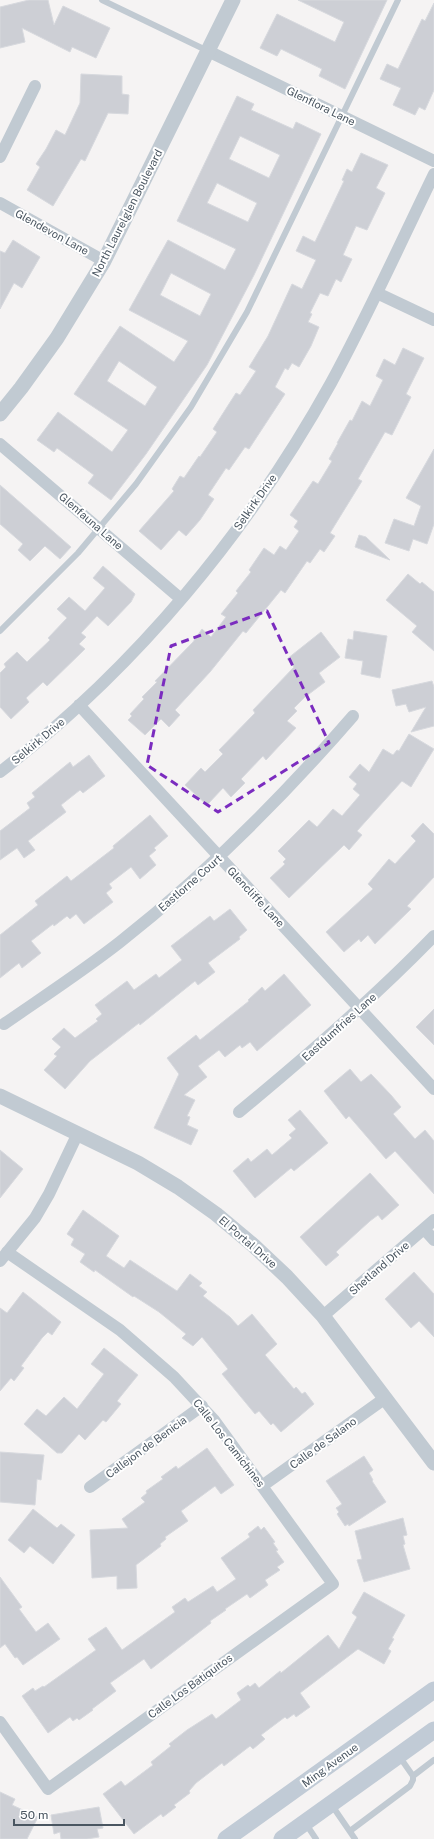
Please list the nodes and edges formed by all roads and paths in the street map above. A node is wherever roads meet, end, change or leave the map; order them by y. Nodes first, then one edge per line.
1 (102, 0) edge
2 (233, 0) edge
3 (398, 0) edge
4 (208, 51) junction
5 (35, 86) dead end
6 (342, 116) junction
7 (0, 158) edge
8 (434, 161) edge
9 (434, 174) edge
10 (0, 203) edge
11 (104, 261) junction
12 (377, 293) junction
13 (434, 320) edge
14 (0, 414) edge
15 (0, 444) edge
16 (98, 528) junction
17 (181, 599) junction
18 (0, 631) edge
19 (79, 706) junction
20 (353, 716) dead end
21 (0, 772) edge
22 (220, 857) junction
23 (434, 936) edge
24 (360, 1009) junction
25 (4, 1024) dead end
26 (434, 1089) edge
27 (0, 1096) edge
28 (239, 1112) dead end
29 (78, 1133) junction
30 (434, 1220) edge
31 (424, 1229) junction
32 (434, 1240) edge
33 (4, 1257) edge
34 (323, 1316) junction
35 (384, 1399) junction
36 (202, 1406) junction
37 (434, 1463) edge
38 (262, 1486) junction
39 (90, 1487) dead end
40 (333, 1584) joint
41 (434, 1690) edge
42 (0, 1722) edge
43 (434, 1730) edge
44 (398, 1755) junction
45 (434, 1760) edge
46 (413, 1776) junction
47 (331, 1804) junction
48 (305, 1822) junction
49 (350, 1831) junction
50 (226, 1839) edge
51 (282, 1839) edge
52 (316, 1839) edge
53 (355, 1839) edge

1 - 4 lane
2 - 4 street, North Laurelglen Boulevard
3 - 6 lane
4 - 6 street, Glenflora Lane
4 - 11 street, North Laurelglen Boulevard
5 - 7 street
6 - 8 street, Glenflora Lane
6 - 16 lane
9 - 12 street, Selkirk Drive
10 - 11 street, Glendevon Lane
11 - 14 street, North Laurelglen Boulevard
12 - 13 street
12 - 17 street, Selkirk Drive
15 - 16 street, Glenfauna Lane
16 - 17 street, Glenfauna Lane
16 - 18 lane
17 - 19 street, Selkirk Drive
19 - 21 street, Selkirk Drive
19 - 22 street, Glencliffe Lane
20 - 22 street, Eastlorne Court
22 - 24 street, Glencliffe Lane
22 - 25 street, Eastlorne Court
23 - 24 street, Eastdumfries Lane
24 - 26 street, Glencliffe Lane
24 - 28 street, Eastdumfries Lane
27 - 29 street, El Portal Drive
29 - 33 street
29 - 34 street, El Portal Drive
30 - 31 street, Shetland Drive
31 - 32 street
31 - 34 street, Shetland Drive
33 - 36 street, Calle Los Camichines
34 - 35 street, El Portal Drive
35 - 37 street, El Portal Drive
35 - 38 street, Calle de Salano
36 - 38 street, Calle Los Camichines
36 - 39 street, Callejon de Benicia
38 - 40 street, Calle Los Camichines
40 - 42 street, Calle Los Batiquitos
41 - 50 main road, Ming Avenue
43 - 44 main road
44 - 46 lane
44 - 47 main road
45 - 46 lane
46 - 49 lane
47 - 48 main road
47 - 49 lane
48 - 51 main road
48 - 52 lane
49 - 53 lane

